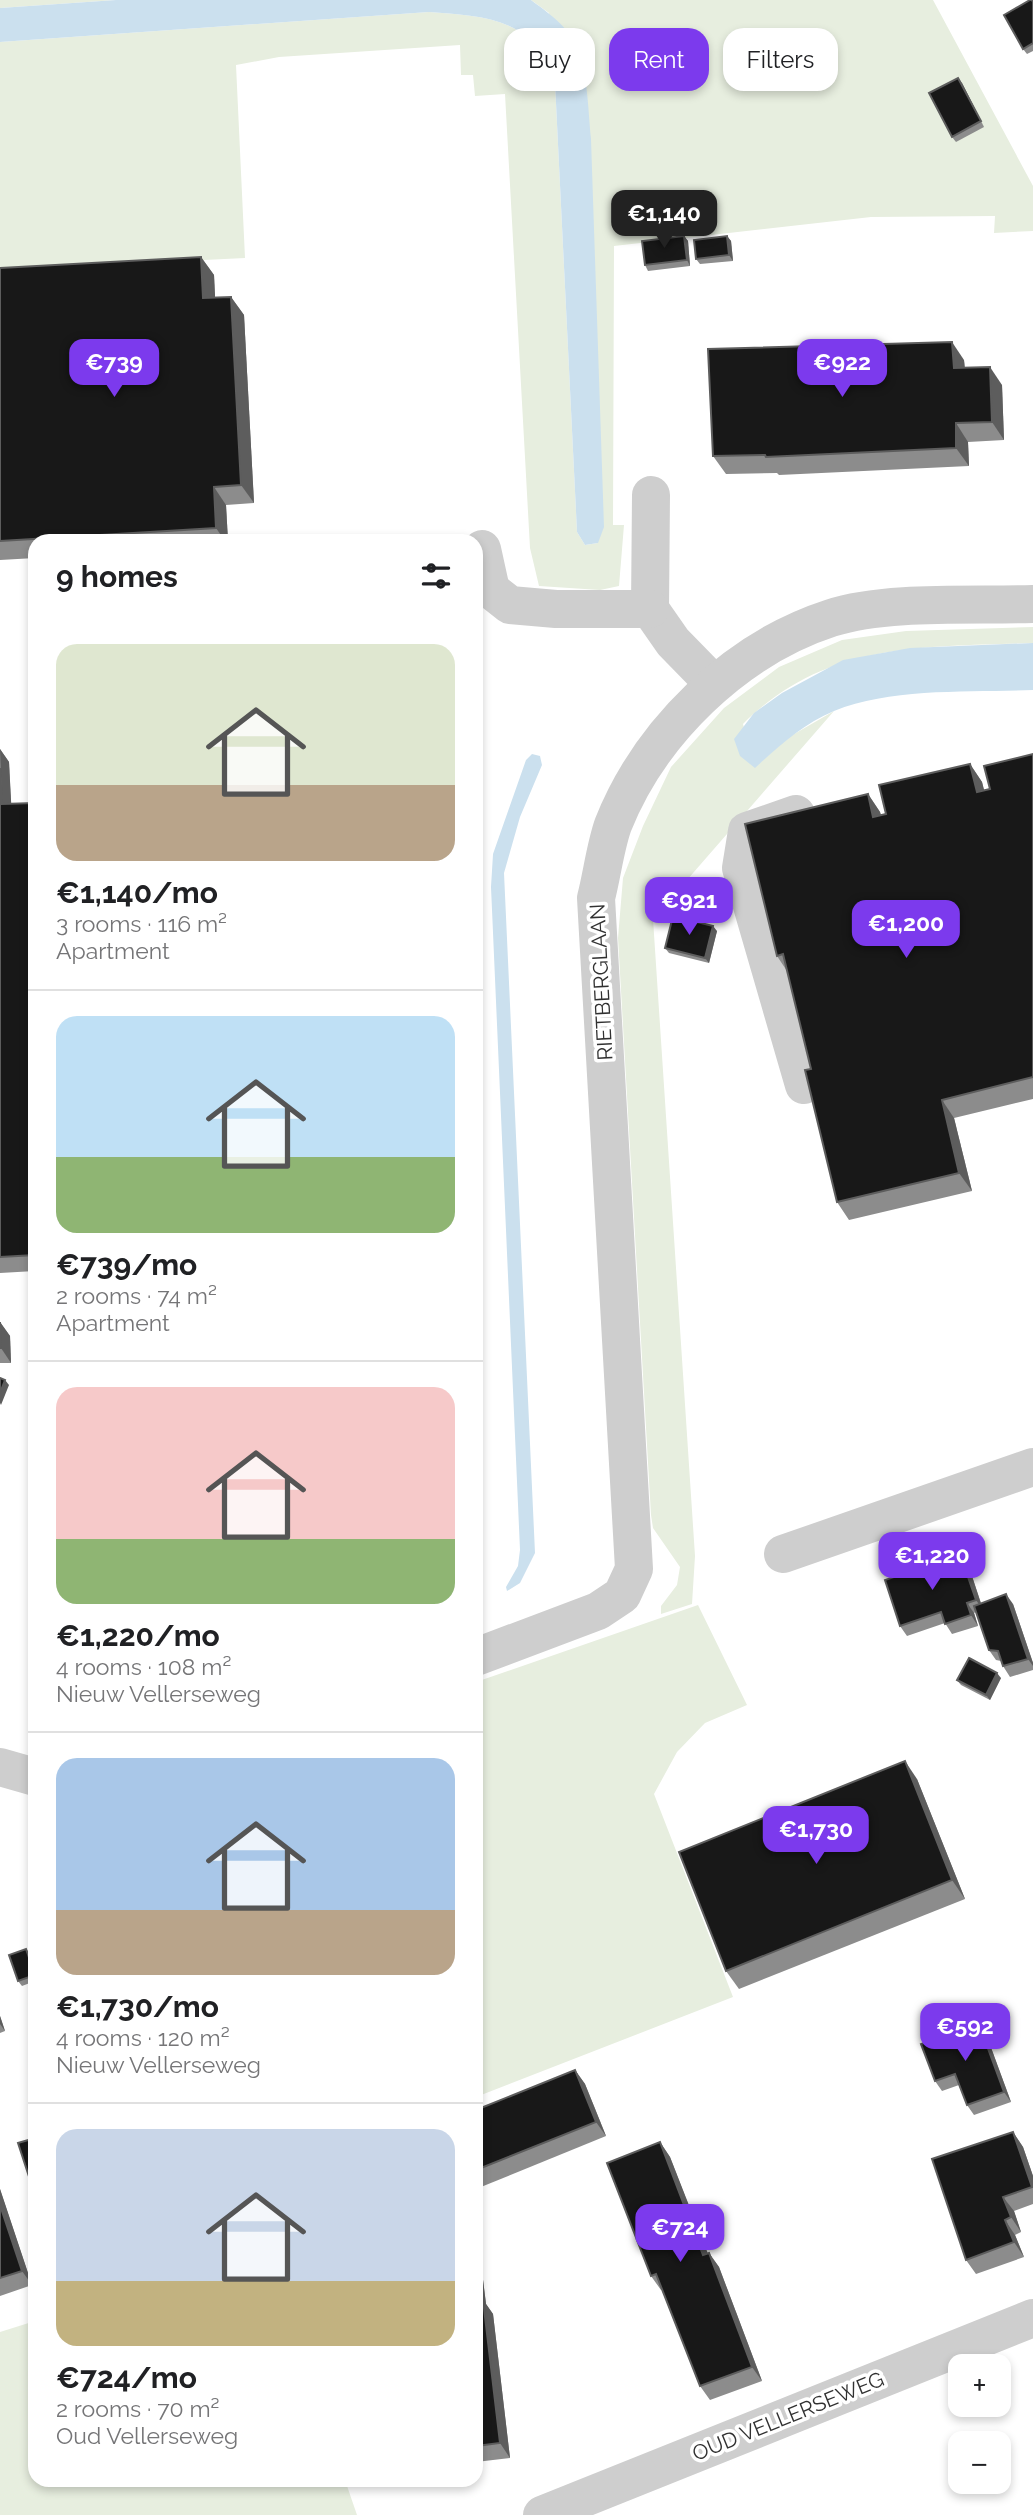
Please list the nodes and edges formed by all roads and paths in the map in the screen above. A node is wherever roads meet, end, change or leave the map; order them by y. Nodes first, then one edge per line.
1 (651, 495) dead end
2 (483, 553) edge
3 (1033, 604) edge
4 (650, 609) junction
5 (714, 684) junction
6 (811, 809) edge
7 (804, 1085) edge
8 (1033, 1467) edge
9 (783, 1554) dead end
10 (483, 1654) edge
11 (0, 1767) edge
12 (28, 1775) edge
13 (1033, 2318) edge
14 (542, 2515) edge

1 - 4 street
2 - 4 street
3 - 5 street, RIETBERGLAAN
4 - 5 street
5 - 10 street, RIETBERGLAAN
6 - 7 street
8 - 9 street
11 - 12 street
13 - 14 street, OUD VELLERSEWEG

